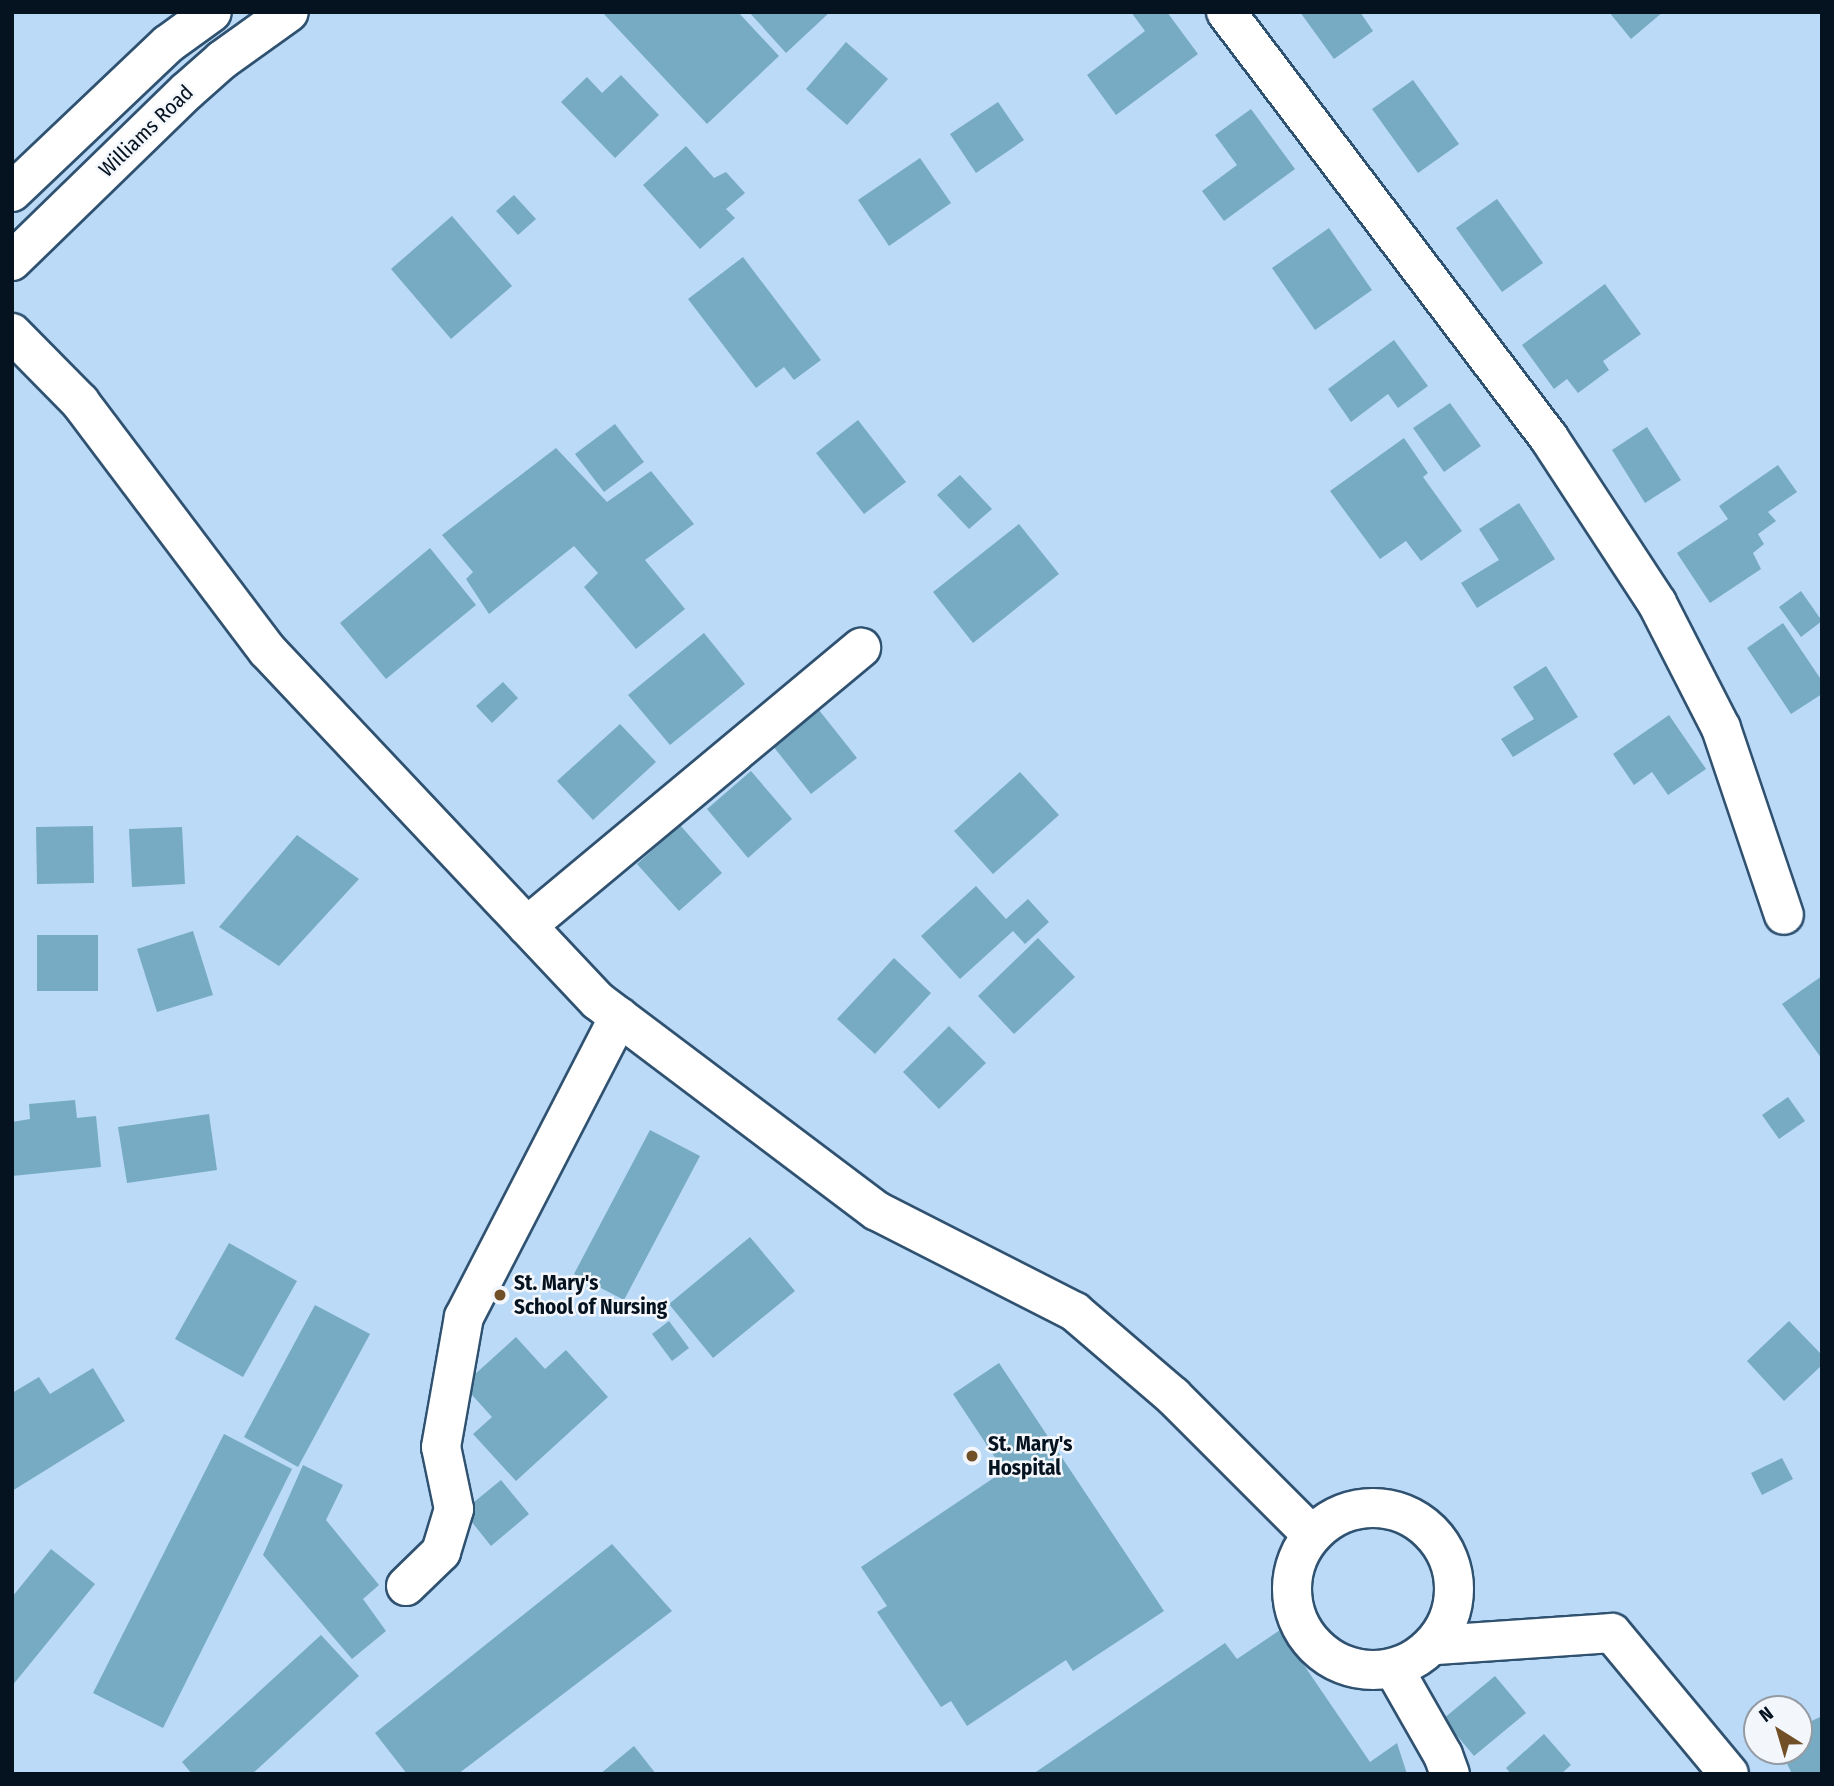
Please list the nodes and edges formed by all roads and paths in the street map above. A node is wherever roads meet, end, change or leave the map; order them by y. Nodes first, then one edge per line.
1 (212, 12) edge
2 (289, 12) edge
3 (1226, 12) edge
4 (12, 192) edge
5 (12, 261) edge
6 (12, 333) edge
7 (861, 648) dead end
8 (1784, 915) dead end
9 (527, 926) junction
10 (619, 1017) junction
11 (1311, 1534) junction
12 (406, 1586) dead end
13 (1437, 1645) junction
14 (1395, 1671) junction
15 (1450, 1774) edge
16 (1729, 1774) edge

1 - 4 street
2 - 5 street, Williams Road
3 - 8 street
6 - 9 street
7 - 9 street
9 - 10 street
10 - 11 street
10 - 12 street
11 - 13 street
11 - 14 street
13 - 14 street
13 - 16 street
14 - 15 street

